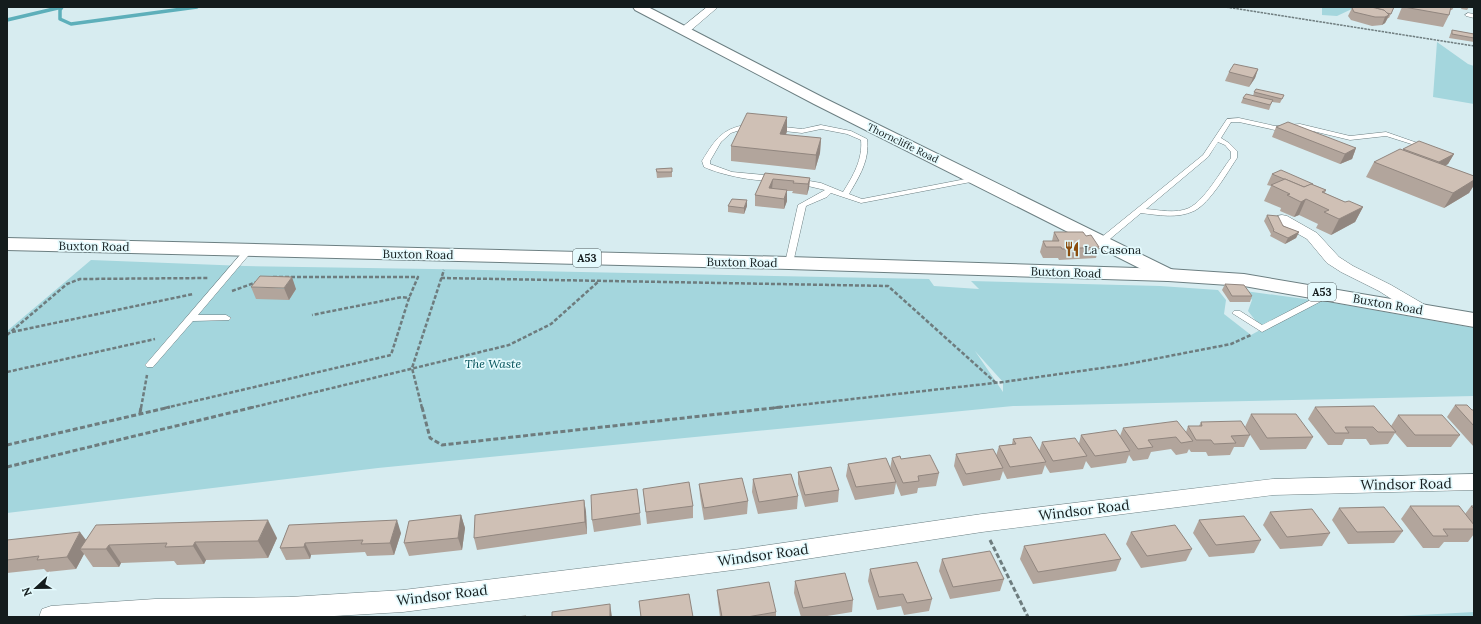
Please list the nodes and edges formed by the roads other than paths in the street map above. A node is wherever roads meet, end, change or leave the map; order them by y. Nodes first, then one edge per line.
1 (639, 7) edge
2 (714, 7) edge
3 (685, 30) junction
4 (1217, 139) junction
5 (1436, 150) edge
6 (976, 179) junction
7 (830, 190) junction
8 (845, 196) junction
9 (1139, 211) junction
10 (1282, 219) dead end
11 (7, 244) edge
12 (1108, 246) junction
13 (249, 250) junction
14 (789, 263) junction
15 (1120, 274) junction
16 (1168, 275) junction
17 (1330, 293) junction
18 (1421, 310) junction
19 (1237, 313) dead end
20 (190, 318) junction
21 (226, 318) dead end
22 (1474, 320) edge
23 (150, 365) road end
24 (1474, 482) edge
25 (288, 612) edge
26 (51, 617) edge

1 - 3 main road, Thorncliffe Road
2 - 3 street
3 - 6 main road, Thorncliffe Road
4 - 5 lane
4 - 9 lane
4 - 9 lane
6 - 8 lane
6 - 12 main road, Thorncliffe Road
7 - 8 lane
7 - 8 lane
7 - 14 lane
9 - 12 lane
10 - 18 street
11 - 13 main road, Buxton Road / A53
12 - 15 main road
12 - 16 main road, Thorncliffe Road
13 - 14 main road, Buxton Road / A53
13 - 20 lane
14 - 15 main road, Buxton Road / A53
15 - 16 main road, Buxton Road / A53
16 - 17 main road, Buxton Road / A53
17 - 18 main road, Buxton Road / A53
17 - 19 lane
18 - 22 main road, Buxton Road / A53
20 - 21 lane
20 - 23 lane
24 - 25 street, Windsor Road
25 - 26 street, Windsor Road

